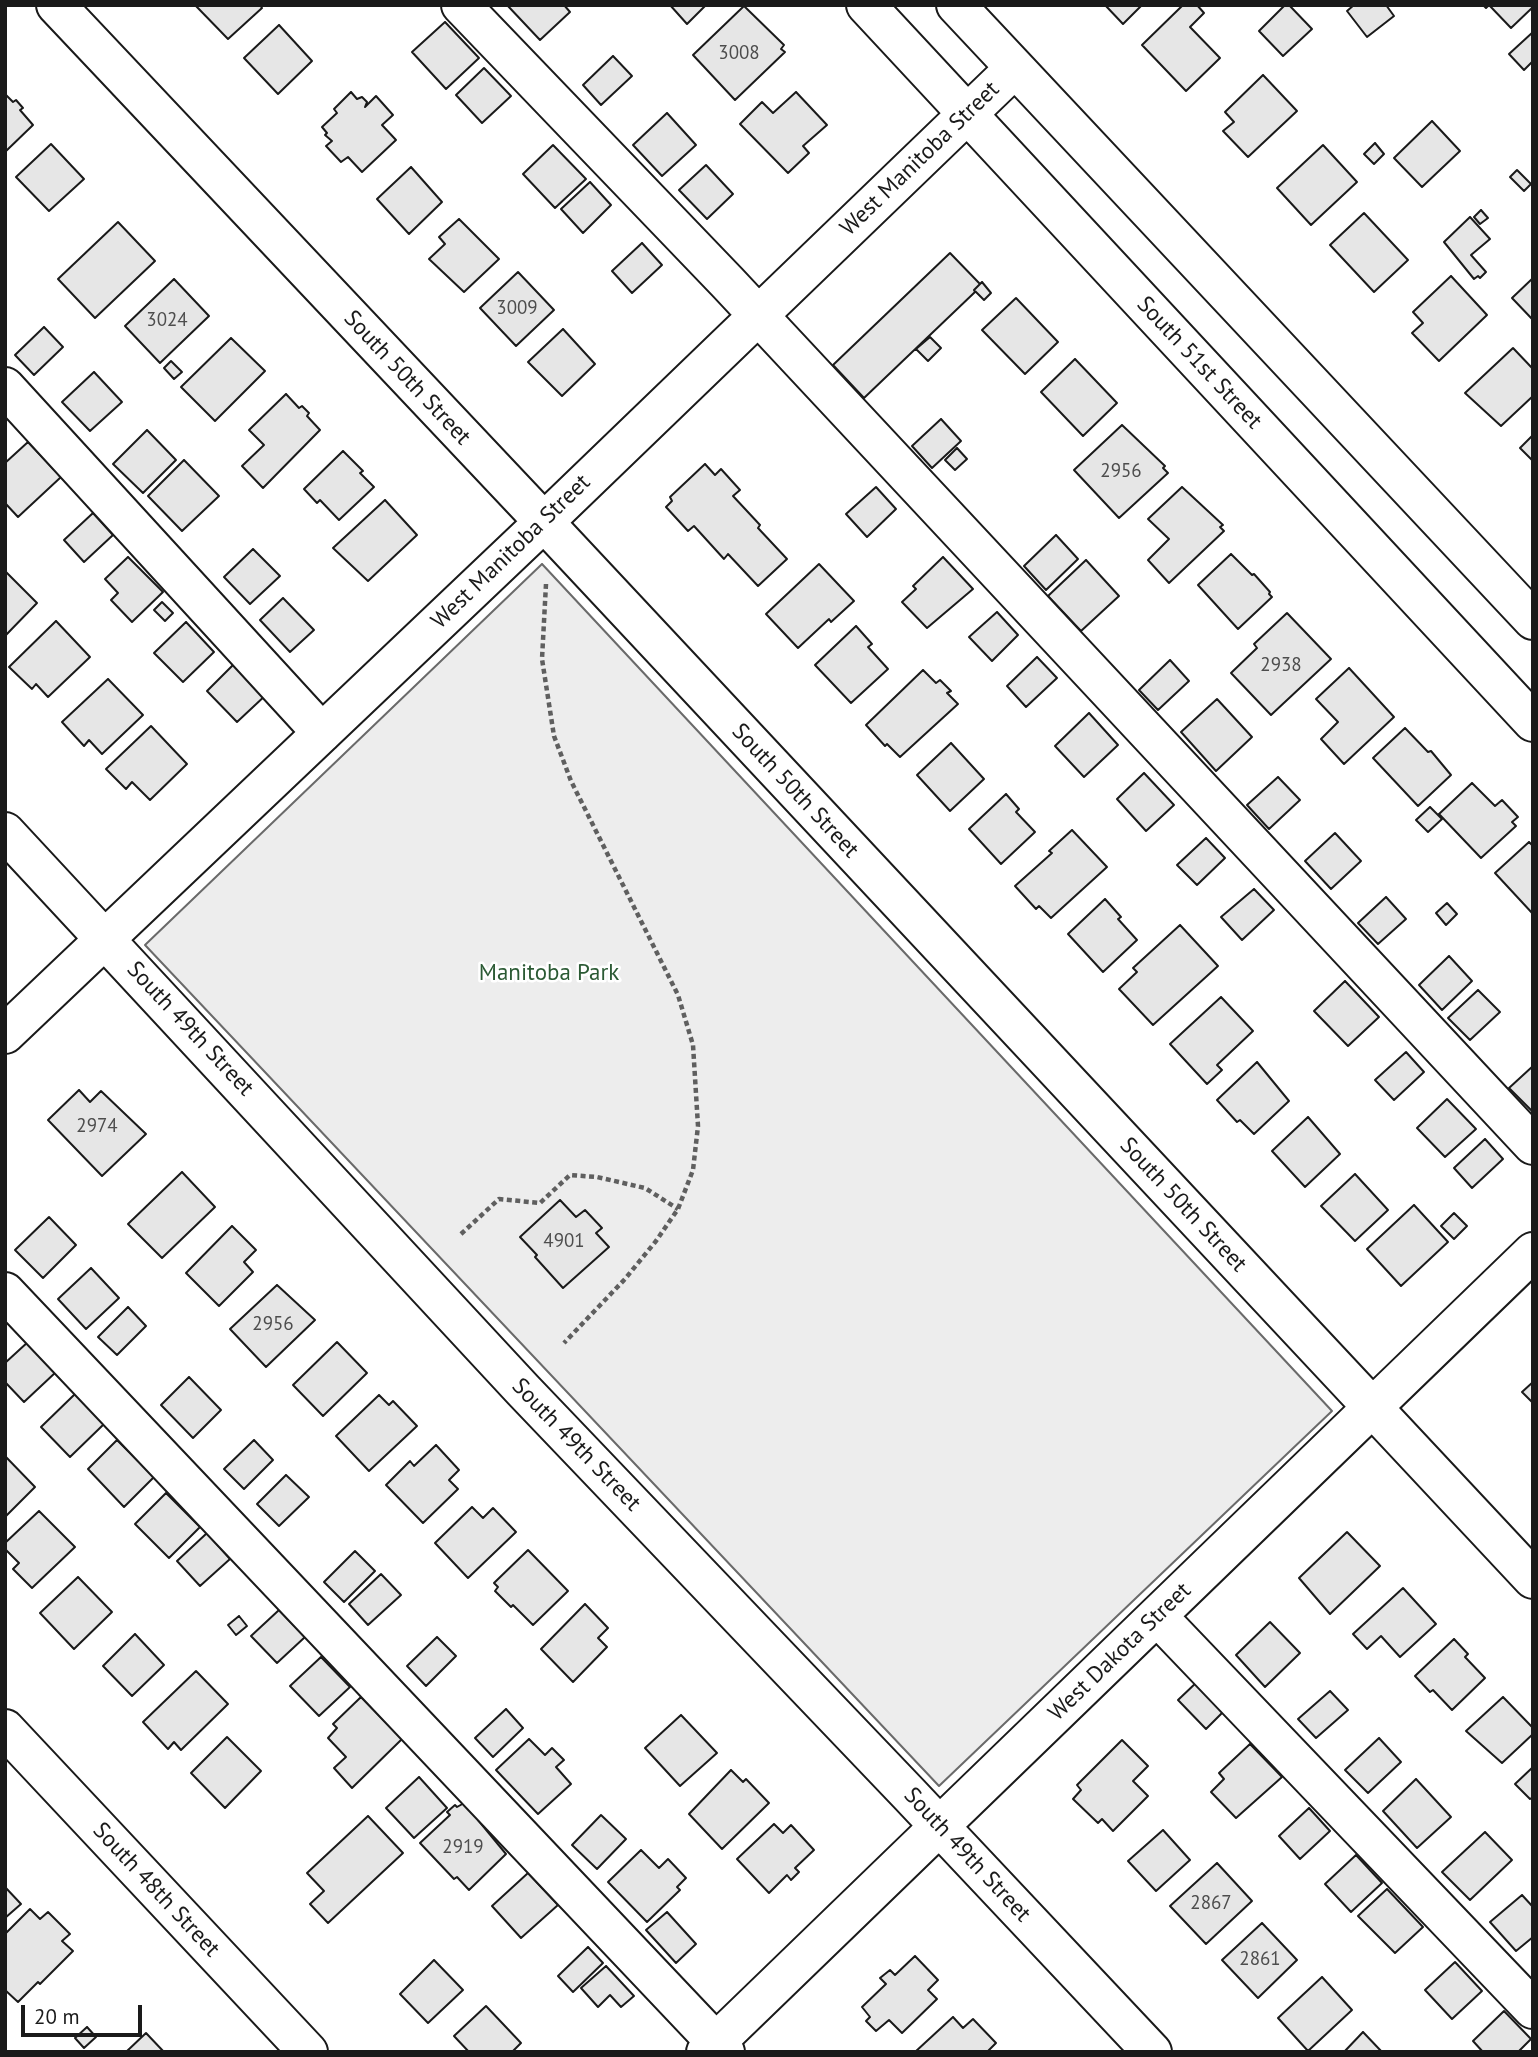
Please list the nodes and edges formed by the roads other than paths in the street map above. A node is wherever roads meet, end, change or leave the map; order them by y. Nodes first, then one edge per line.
1 (56, 5) edge
2 (461, 5) edge
3 (866, 5) edge
4 (956, 5) edge
5 (1015, 68) junction
6 (967, 113) junction
7 (758, 315) junction
8 (5, 387) edge
9 (544, 522) junction
10 (1533, 620) edge
11 (1533, 722) edge
12 (322, 733) junction
13 (5, 832) edge
14 (106, 939) junction
15 (5, 1034) edge
16 (1533, 1145) edge
17 (1533, 1252) edge
18 (5, 1292) edge
19 (1373, 1407) junction
20 (1533, 1579) edge
21 (1157, 1616) junction
22 (5, 1729) edge
23 (940, 1826) junction
24 (1533, 2009) edge
25 (716, 2049) edge
26 (307, 2052) edge
27 (1152, 2052) edge

1 - 9 street, South 50th Street
2 - 7 street
3 - 6 street, South 51st Street
4 - 5 street
5 - 6 street, West Manitoba Street
5 - 10 street
6 - 7 street, West Manitoba Street
6 - 11 street, South 51st Street
7 - 9 street, West Manitoba Street
7 - 16 street
8 - 12 street
9 - 12 street, West Manitoba Street
9 - 19 street, South 50th Street
12 - 14 street, West Manitoba Street
13 - 14 street, South 49th Street
14 - 15 street, West Manitoba Street
14 - 23 street, South 49th Street
17 - 19 street, West Dakota Street
18 - 25 street
19 - 20 street, South 50th Street
19 - 21 street, West Dakota Street
21 - 23 street, West Dakota Street
21 - 24 street
22 - 26 street, South 48th Street
23 - 25 street, West Dakota Street
23 - 27 street, South 49th Street

